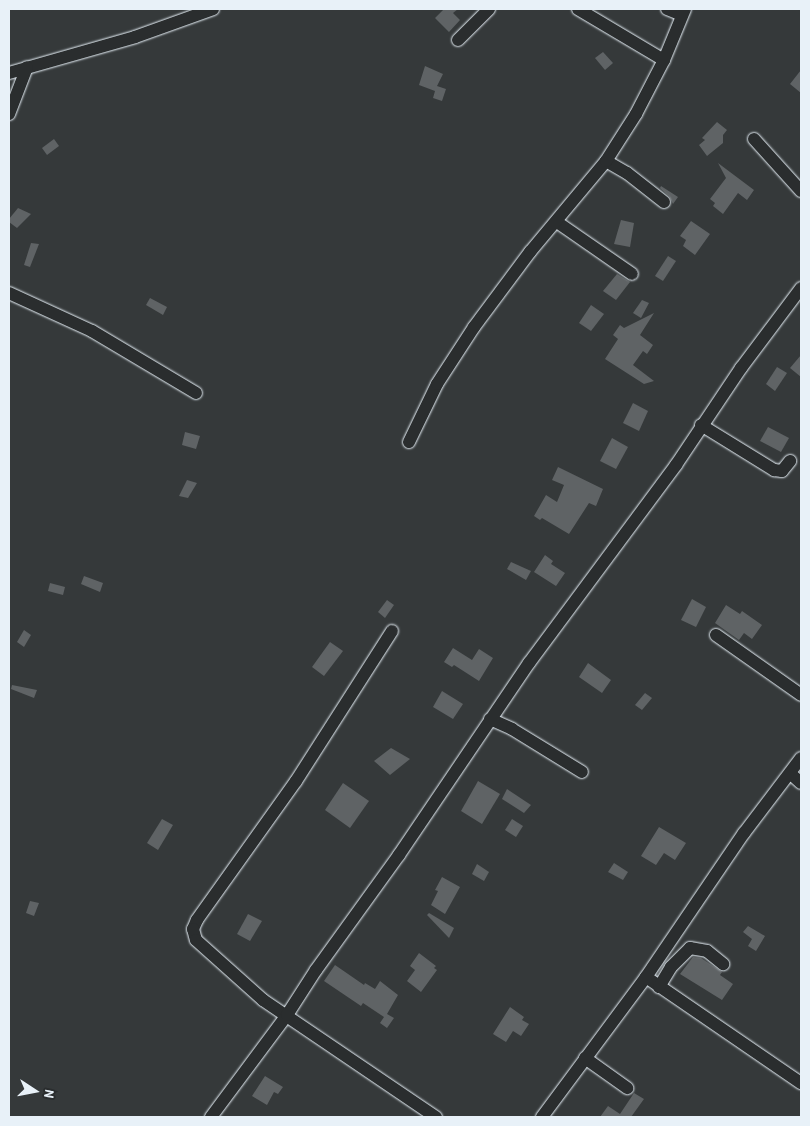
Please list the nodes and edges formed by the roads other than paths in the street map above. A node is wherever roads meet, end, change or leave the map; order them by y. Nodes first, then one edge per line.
1 (213, 9) edge
2 (489, 9) edge
3 (578, 9) edge
4 (667, 9) edge
5 (684, 12) edge
6 (458, 40) dead end
7 (664, 60) junction
8 (27, 67) junction
9 (9, 73) edge
10 (9, 114) edge
11 (754, 139) dead end
12 (606, 161) junction
13 (801, 191) edge
14 (664, 202) dead end
15 (557, 222) junction
16 (632, 274) dead end
17 (801, 288) edge
18 (9, 293) edge
19 (196, 393) dead end
20 (701, 425) junction
21 (409, 442) dead end
22 (790, 461) dead end
23 (392, 631) dead end
24 (716, 635) dead end
25 (801, 695) edge
26 (490, 718) junction
27 (801, 758) edge
28 (582, 772) dead end
29 (791, 774) junction
30 (801, 782) edge
31 (723, 964) dead end
32 (646, 977) junction
33 (659, 987) junction
34 (287, 1015) junction
35 (585, 1058) junction
36 (801, 1083) edge
37 (628, 1088) dead end
38 (211, 1117) edge
39 (436, 1117) edge
40 (542, 1117) edge

1 - 8 street
2 - 6 street
3 - 7 street
4 - 5 street
5 - 7 street
7 - 12 street
8 - 9 street
8 - 10 street
11 - 13 street
12 - 14 street
12 - 15 street
15 - 16 street
15 - 21 street
17 - 20 street
18 - 19 street
20 - 22 street
20 - 26 street
23 - 34 street
24 - 25 street
26 - 28 street
26 - 34 street
27 - 29 street
29 - 30 street
29 - 32 street
31 - 33 street
32 - 33 street
32 - 35 street
33 - 36 street
34 - 38 street
34 - 39 street
35 - 37 street
35 - 40 street

